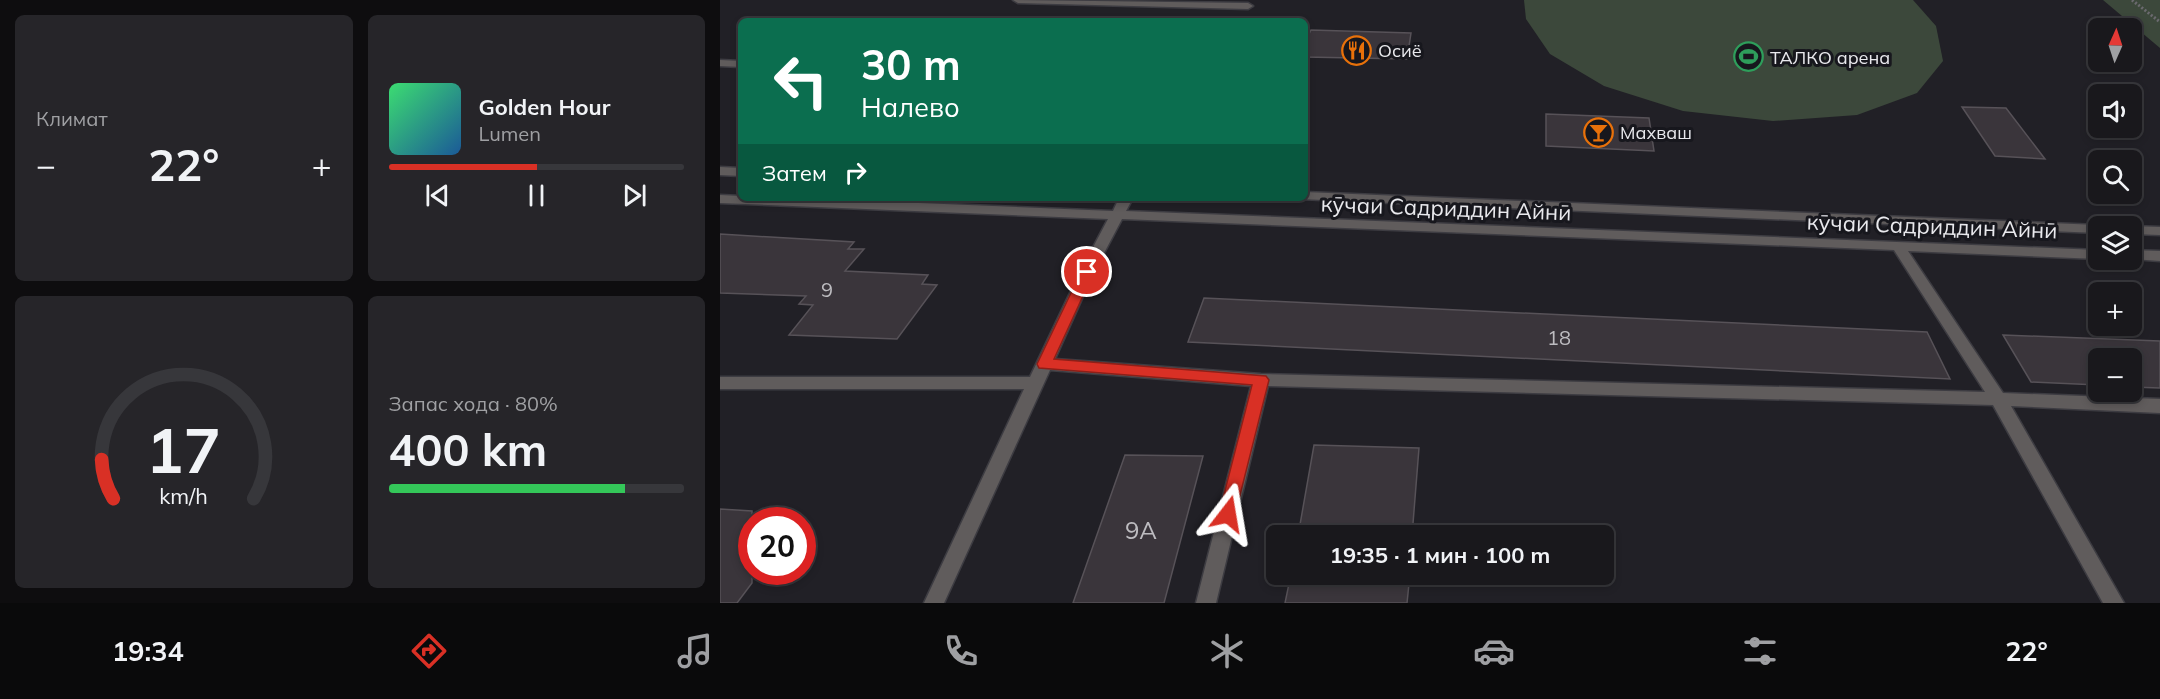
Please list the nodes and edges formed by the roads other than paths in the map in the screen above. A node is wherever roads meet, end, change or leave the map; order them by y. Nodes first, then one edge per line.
1 (1018, 0) edge
2 (1248, 7) edge
3 (720, 63) edge
4 (738, 64) edge
5 (720, 171) edge
6 (738, 172) edge
7 (1308, 196) edge
8 (720, 199) edge
9 (738, 200) edge
10 (767, 201) edge
11 (1124, 201) edge
12 (1117, 216) junction
13 (2088, 229) edge
14 (2142, 230) edge
15 (2160, 231) edge
16 (1898, 246) junction
17 (2088, 254) edge
18 (2142, 255) edge
19 (2160, 256) edge
20 (1045, 364) junction
21 (1261, 380) junction
22 (720, 383) edge
23 (1036, 383) junction
24 (1998, 399) junction
25 (2160, 406) edge
26 (934, 603) edge
27 (1206, 603) edge
28 (2114, 603) edge

1 - 2 street
3 - 4 street
5 - 6 street
7 - 13 street, кӯчаи Садриддин Айнӣ
8 - 9 street, кӯчаи Садриддин Айнӣ
10 - 12 street, кӯчаи Садриддин Айнӣ
11 - 12 street
12 - 16 street, кӯчаи Садриддин Айнӣ
12 - 20 street
14 - 15 street
16 - 17 street, кӯчаи Садриддин Айнӣ
16 - 24 street
18 - 19 street
20 - 21 street
20 - 23 street
21 - 24 street
21 - 27 street
22 - 23 street
23 - 26 street
24 - 25 street
24 - 28 street

